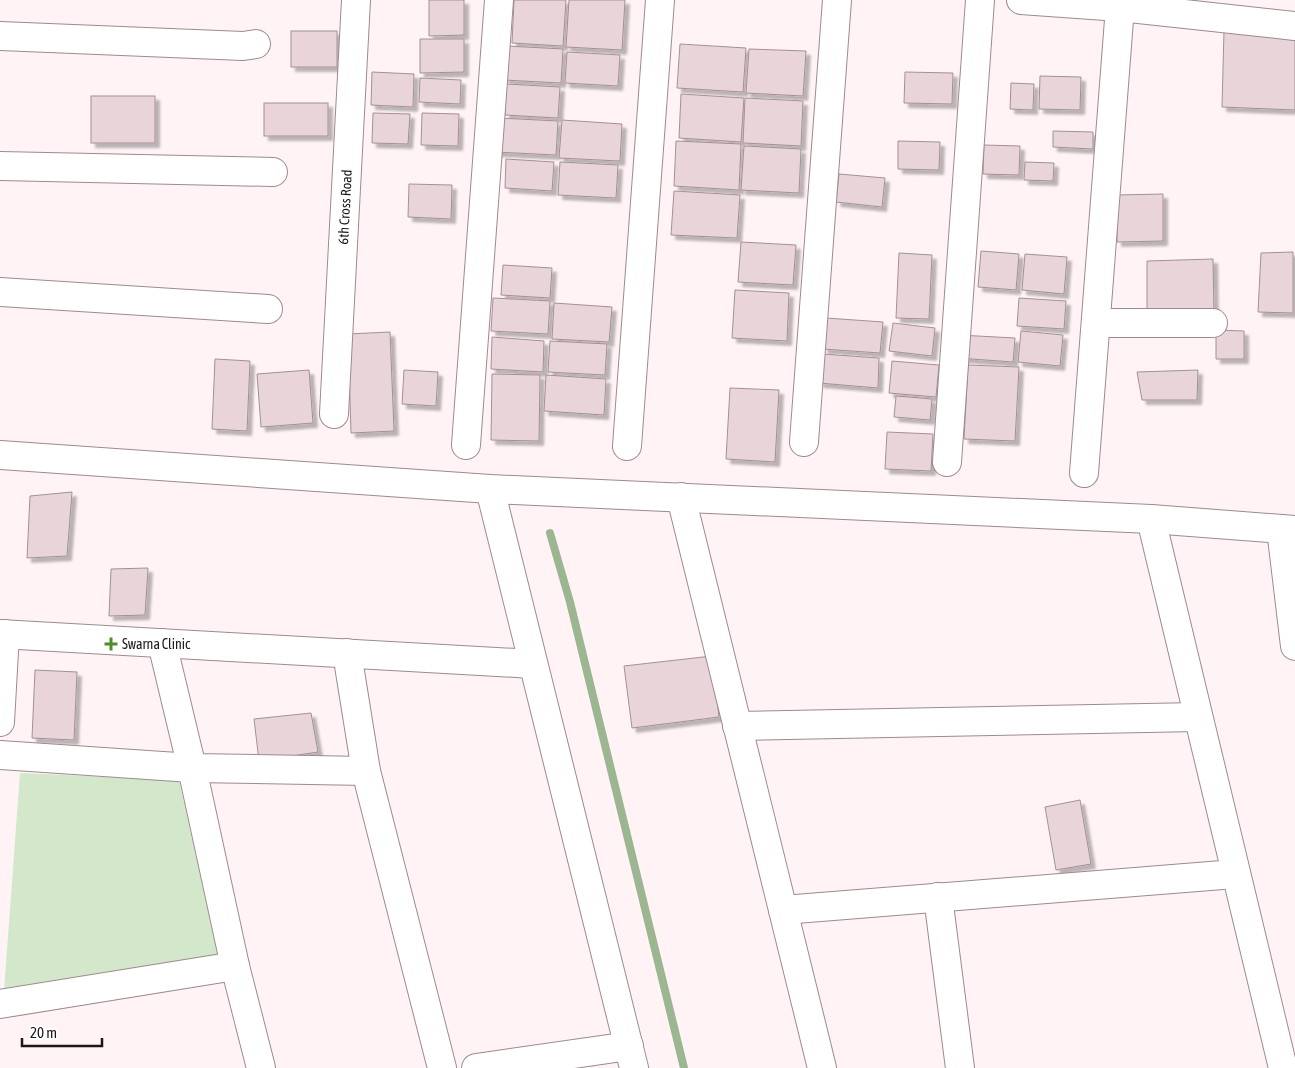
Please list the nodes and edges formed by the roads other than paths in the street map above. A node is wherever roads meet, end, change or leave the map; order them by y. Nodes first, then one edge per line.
1 (356, 0) edge
2 (499, 0) edge
3 (660, 0) edge
4 (836, 0) edge
5 (980, 0) edge
6 (1021, 0) edge
7 (1120, 7) junction
8 (1295, 26) edge
9 (0, 36) edge
10 (256, 44) dead end
11 (0, 166) edge
12 (273, 172) dead end
13 (0, 292) edge
14 (268, 309) dead end
15 (1096, 323) junction
16 (1213, 323) dead end
17 (334, 414) dead end
18 (804, 442) dead end
19 (466, 445) dead end
20 (627, 446) dead end
21 (0, 454) edge
22 (947, 462) dead end
23 (1084, 473) dead end
24 (490, 489) junction
25 (681, 497) junction
26 (1151, 519) junction
27 (1288, 530) edge
28 (3, 634) edge
29 (162, 643) junction
30 (1295, 646) edge
31 (347, 654) junction
32 (533, 664) junction
33 (1198, 717) junction
34 (0, 722) edge
35 (738, 726) junction
36 (0, 755) edge
37 (192, 768) junction
38 (366, 770) junction
39 (1236, 874) junction
40 (938, 897) junction
41 (783, 910) junction
42 (234, 966) junction
43 (0, 1004) edge
44 (631, 1057) edge
45 (261, 1068) edge
46 (442, 1068) edge
47 (476, 1068) edge
48 (822, 1068) edge
49 (960, 1068) edge
50 (1283, 1068) edge

1 - 17 street, 6th Cross Road
2 - 19 street
3 - 20 street
4 - 18 street
5 - 22 street
6 - 7 street
7 - 8 street
7 - 15 street
9 - 10 street
11 - 12 street
13 - 14 street
15 - 16 street
15 - 23 street
21 - 24 street
24 - 25 street
24 - 32 street
25 - 26 street
25 - 35 street
26 - 27 street
26 - 33 street
27 - 30 street
28 - 29 street
28 - 34 street
29 - 31 street
29 - 37 street
31 - 32 street
31 - 38 street
32 - 44 street
33 - 35 street
33 - 39 street
35 - 41 street
36 - 37 street
37 - 38 street
37 - 42 street
38 - 46 street
39 - 40 street
39 - 50 street
40 - 41 street
40 - 49 street
41 - 48 street
42 - 43 street
42 - 45 street
44 - 47 street

